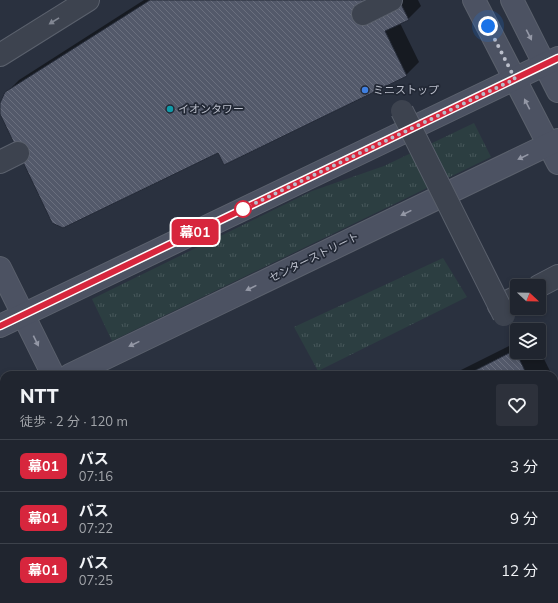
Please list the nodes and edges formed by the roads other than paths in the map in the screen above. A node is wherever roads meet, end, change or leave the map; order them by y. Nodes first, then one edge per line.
1 (88, 0) edge
2 (391, 0) edge
3 (474, 0) edge
4 (512, 0) edge
5 (363, 14) dead end
6 (0, 55) edge
7 (551, 61) edge
8 (515, 79) junction
9 (558, 91) edge
10 (402, 111) dead end
11 (555, 149) edge
12 (0, 268) edge
13 (558, 276) edge
14 (546, 282) edge
15 (507, 306) edge
16 (23, 315) junction
17 (0, 326) edge
18 (51, 371) edge
19 (79, 371) edge

1 -> 6 street
2 - 5 street
3 - 8 street
4 -> 7 street
7 - 8 street
7 - 9 street
11 -> 8 street
8 - 16 street
10 - 15 street, bridge
11 -> 19 street, センターストリート
12 - 16 street
13 - 14 street
16 - 17 street
16 -> 18 street

